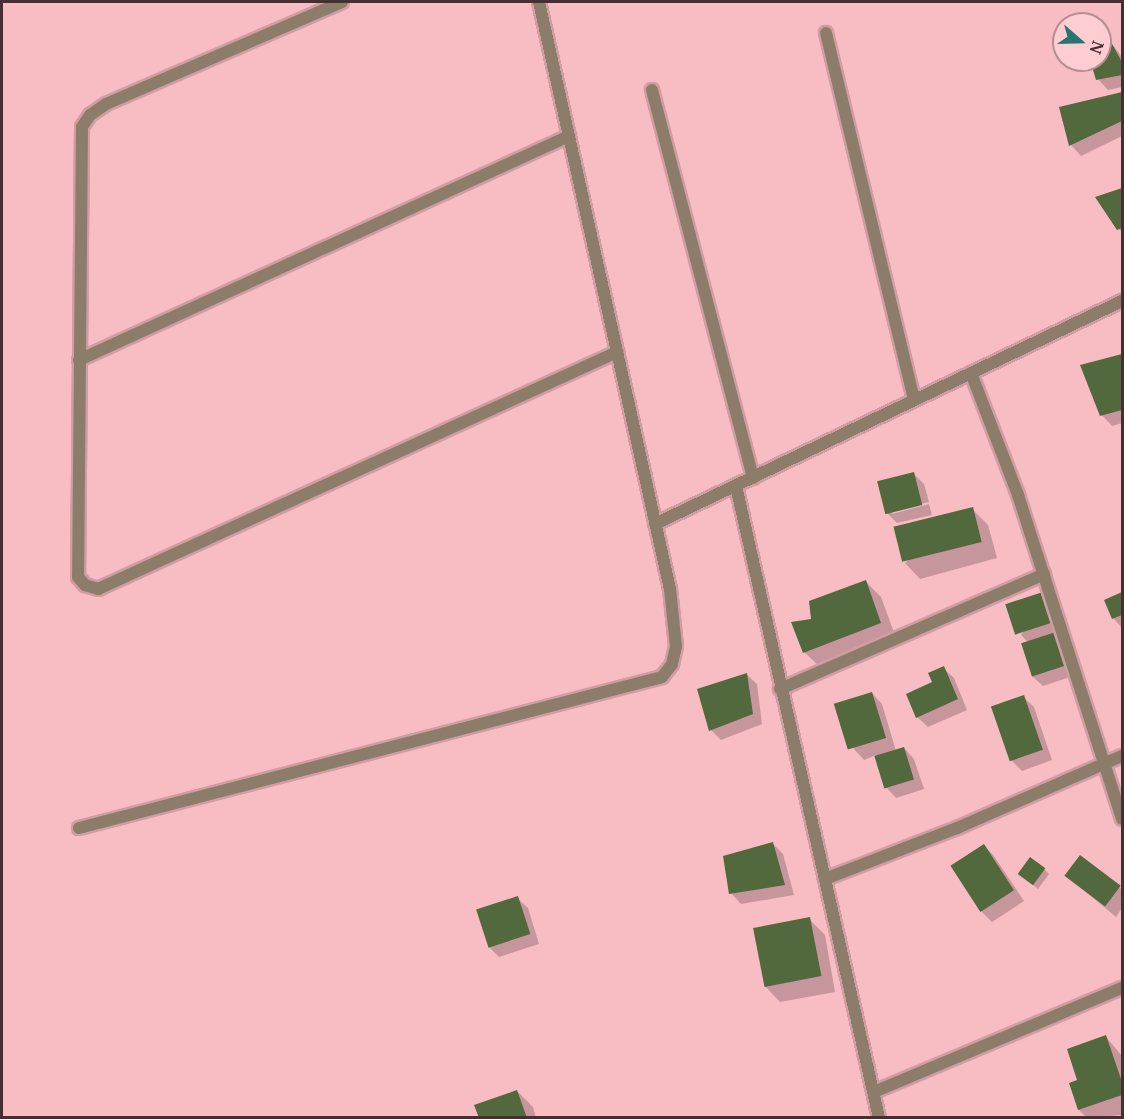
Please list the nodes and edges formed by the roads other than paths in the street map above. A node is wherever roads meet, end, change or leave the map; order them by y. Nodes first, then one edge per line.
1 (342, 2) edge
2 (539, 2) edge
3 (825, 33) dead end
4 (651, 90) dead end
5 (569, 136) junction
6 (1122, 301) edge
7 (617, 352) junction
8 (79, 360) junction
9 (971, 373) junction
10 (914, 400) junction
11 (753, 478) junction
12 (736, 486) junction
13 (655, 524) junction
14 (1044, 574) junction
15 (780, 689) junction
16 (1122, 756) edge
17 (1105, 763) junction
18 (1122, 819) edge
19 (79, 828) dead end
20 (825, 879) junction
21 (1122, 988) edge
22 (873, 1092) junction
23 (879, 1118) edge

1 - 8 street
2 - 5 street
3 - 10 street
4 - 11 street
5 - 7 street
5 - 8 street
6 - 9 street
7 - 8 street
7 - 13 street
9 - 10 street
9 - 14 street
10 - 11 street
11 - 12 street
12 - 13 street
12 - 15 street
13 - 19 street
14 - 15 street
14 - 17 street
15 - 20 street
16 - 17 street
17 - 18 street
17 - 20 street
20 - 22 street
21 - 22 street
22 - 23 street

